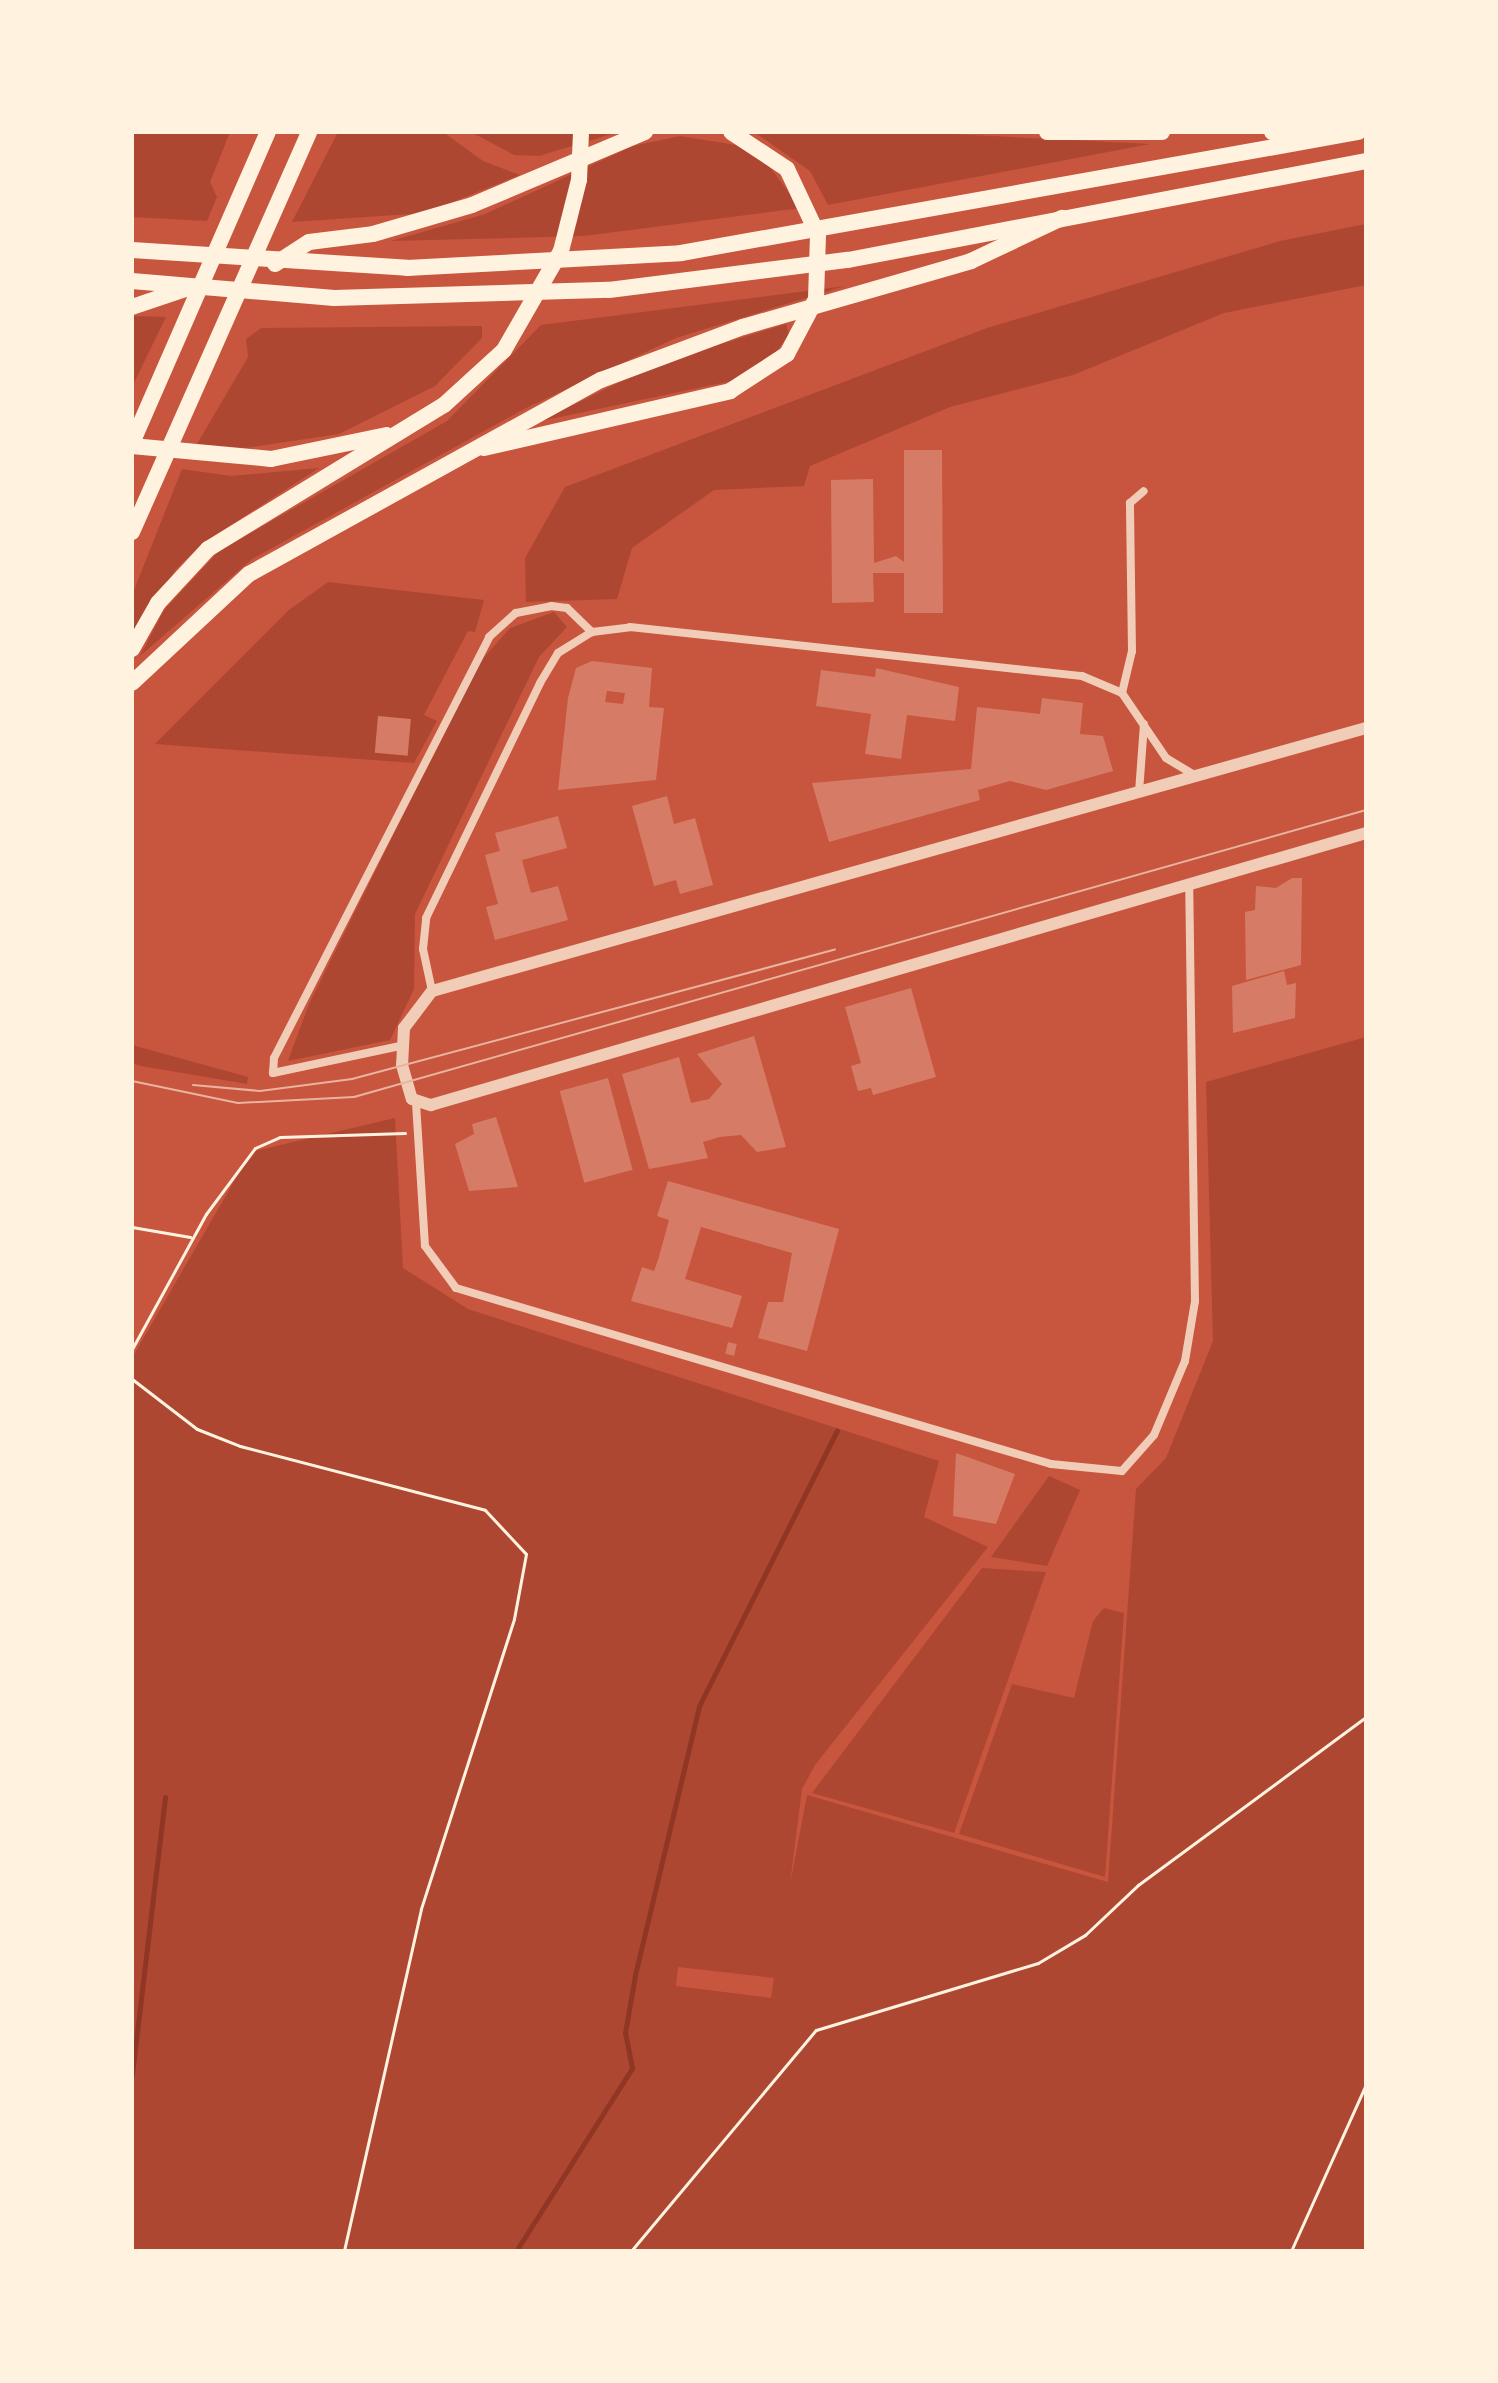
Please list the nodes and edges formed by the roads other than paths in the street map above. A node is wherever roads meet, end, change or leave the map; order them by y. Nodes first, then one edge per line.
1 (268, 132) edge
2 (309, 132) edge
3 (581, 132) edge
4 (645, 132) edge
5 (731, 132) edge
6 (1047, 132) edge
7 (1162, 132) edge
8 (1272, 132) edge
9 (1358, 132) edge
10 (1316, 139) junction
11 (1366, 161) edge
12 (1062, 218) junction
13 (132, 250) edge
14 (275, 264) junction
15 (132, 281) edge
16 (191, 287) junction
17 (132, 307) edge
18 (400, 431) junction
19 (132, 444) edge
20 (467, 452) junction
21 (1144, 491) dead end
22 (132, 532) edge
23 (592, 632) junction
24 (132, 649) edge
25 (132, 683) edge
26 (1122, 693) junction
27 (1144, 723) junction
28 (1366, 728) edge
29 (1197, 776) junction
30 (1139, 792) junction
31 (1366, 833) edge
32 (1189, 884) junction
33 (432, 991) junction
34 (400, 1046) junction
35 (416, 1103) junction

1 - 19 highway
2 - 22 highway
3 - 18 highway
4 - 14 highway
5 - 20 highway
6 - 7 highway
8 - 10 highway
9 - 10 highway
10 - 14 highway
11 - 12 highway
12 - 16 highway
12 - 20 highway
13 - 14 highway
15 - 16 highway
16 - 17 highway
18 - 19 highway
18 - 24 highway
20 - 25 highway
21 - 26 street
23 - 26 street
23 - 33 street
23 - 34 street
26 - 27 street
27 - 29 street
27 - 30 street
28 - 29 street
29 - 30 street
30 - 33 street
31 - 32 street
32 - 35 street
32 - 35 street
33 - 34 street
34 - 35 street

